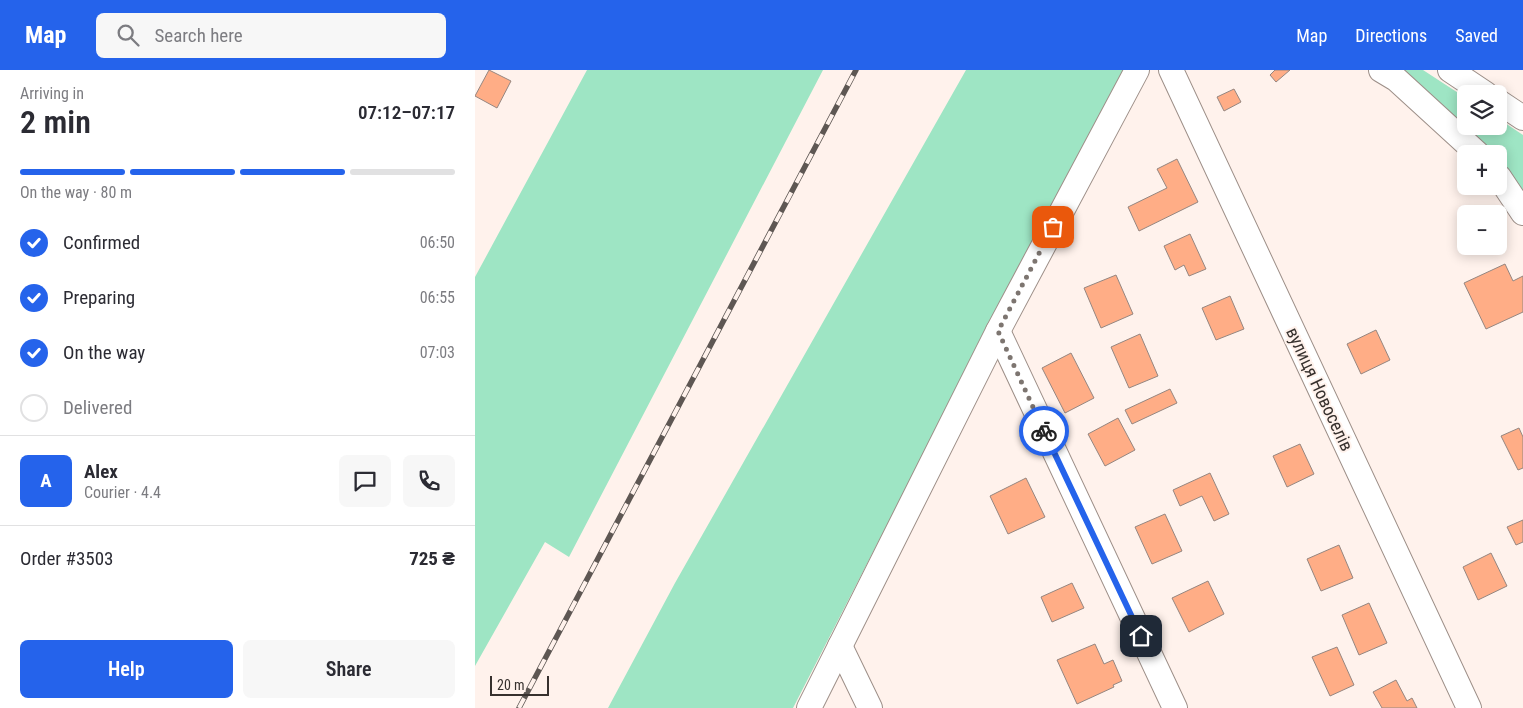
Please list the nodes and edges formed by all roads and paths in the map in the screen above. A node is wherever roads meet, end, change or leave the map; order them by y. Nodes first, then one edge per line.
1 (1137, 70) edge
2 (1171, 70) edge
3 (1381, 70) edge
4 (1450, 70) edge
5 (1473, 85) edge
6 (1507, 107) edge
7 (1523, 118) edge
8 (1468, 145) edge
9 (1507, 189) edge
10 (1523, 213) edge
11 (998, 331) junction
12 (840, 646) junction
13 (809, 708) edge
14 (870, 708) edge
15 (1175, 708) edge
16 (1469, 708) edge

1 - 11 street
2 - 16 street, вулиця Новоселів
3 - 8 street
4 - 5 street
6 - 7 street
9 - 10 street
11 - 12 street
11 - 15 street
12 - 13 street
12 - 14 street

